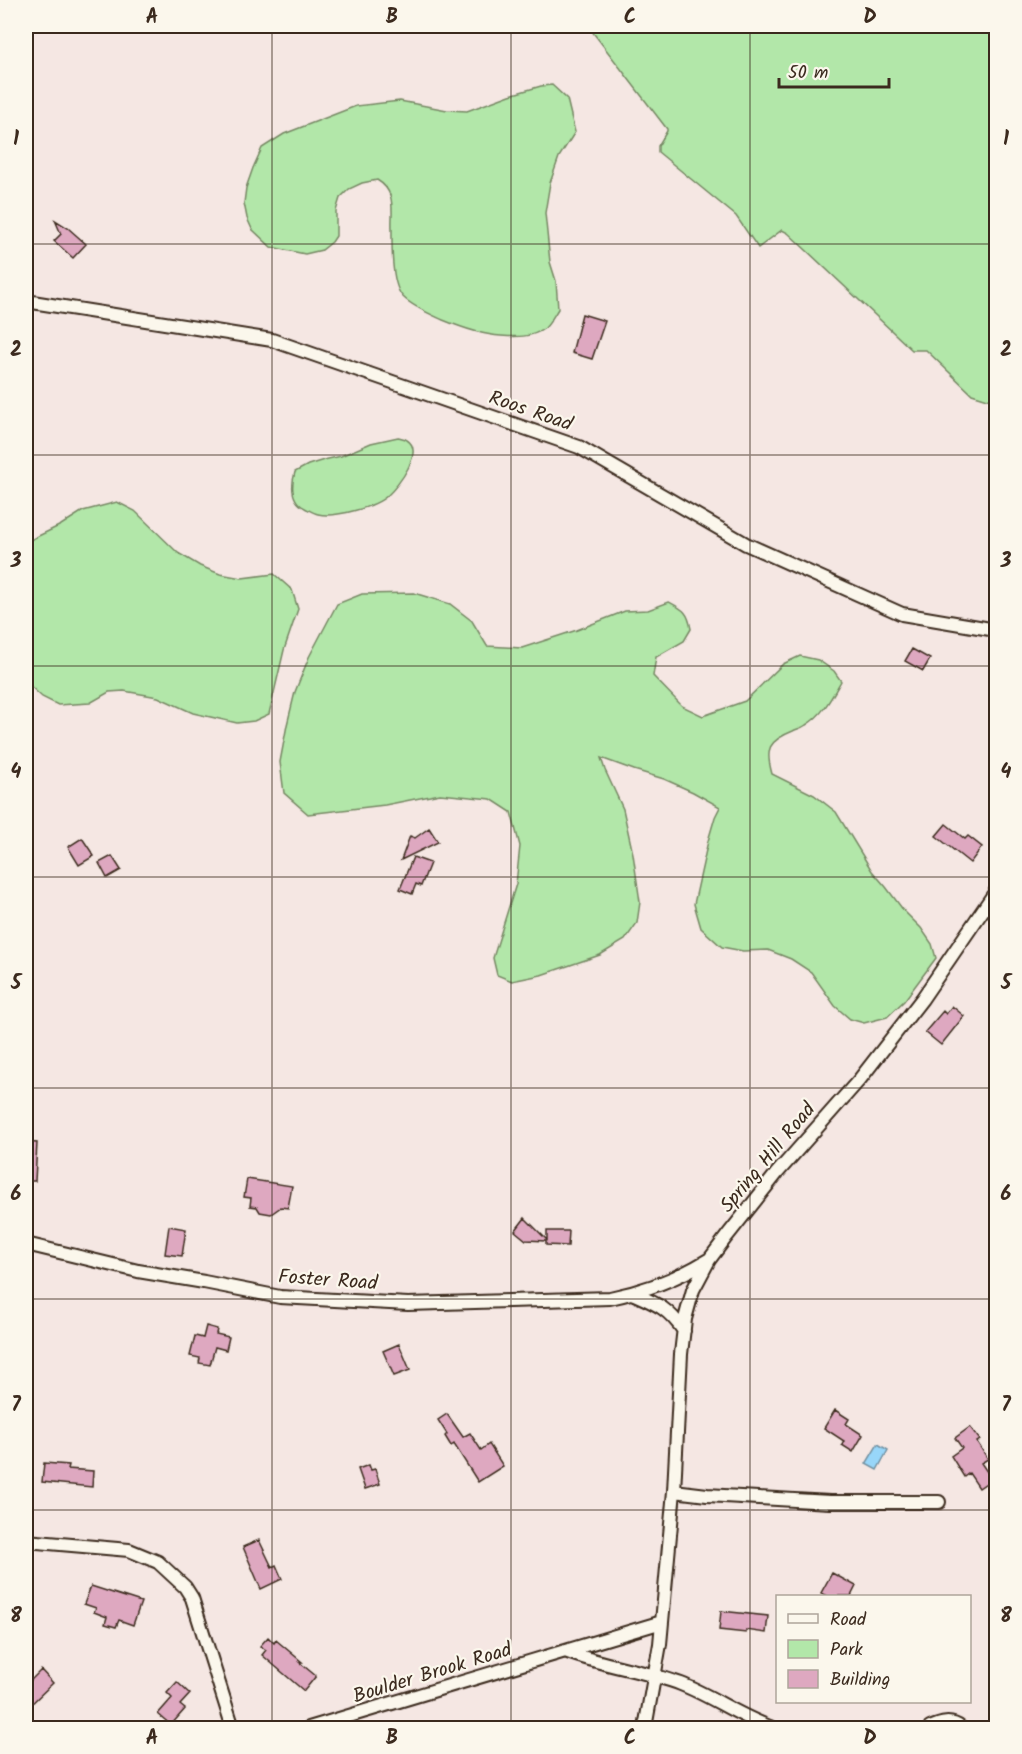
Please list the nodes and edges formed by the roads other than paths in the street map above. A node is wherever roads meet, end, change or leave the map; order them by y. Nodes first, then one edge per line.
1 (26, 301) edge
2 (996, 630) edge
3 (996, 891) edge
4 (26, 1244) edge
5 (709, 1260) junction
6 (632, 1293) junction
7 (684, 1330) junction
8 (674, 1491) junction
9 (939, 1502) dead end
10 (26, 1541) edge
11 (662, 1622) junction
12 (566, 1651) junction
13 (655, 1675) junction
14 (233, 1728) edge
15 (309, 1728) edge
16 (645, 1728) edge
17 (773, 1728) edge
18 (930, 1728) edge
19 (961, 1728) edge

1 - 2 street, Roos Road
3 - 5 street, Spring Hill Road
4 - 6 street, Foster Road
5 - 6 street, Foster Road
5 - 7 street, Spring Hill Road
6 - 7 street
7 - 8 street, Spring Hill Road
8 - 9 street
8 - 11 street, Spring Hill Road
10 - 14 street
11 - 12 street, Boulder Brook Road
11 - 13 street, Spring Hill Road
12 - 13 street
12 - 15 street, Boulder Brook Road
13 - 16 street, Spring Hill Road
13 - 17 street
18 - 19 street

